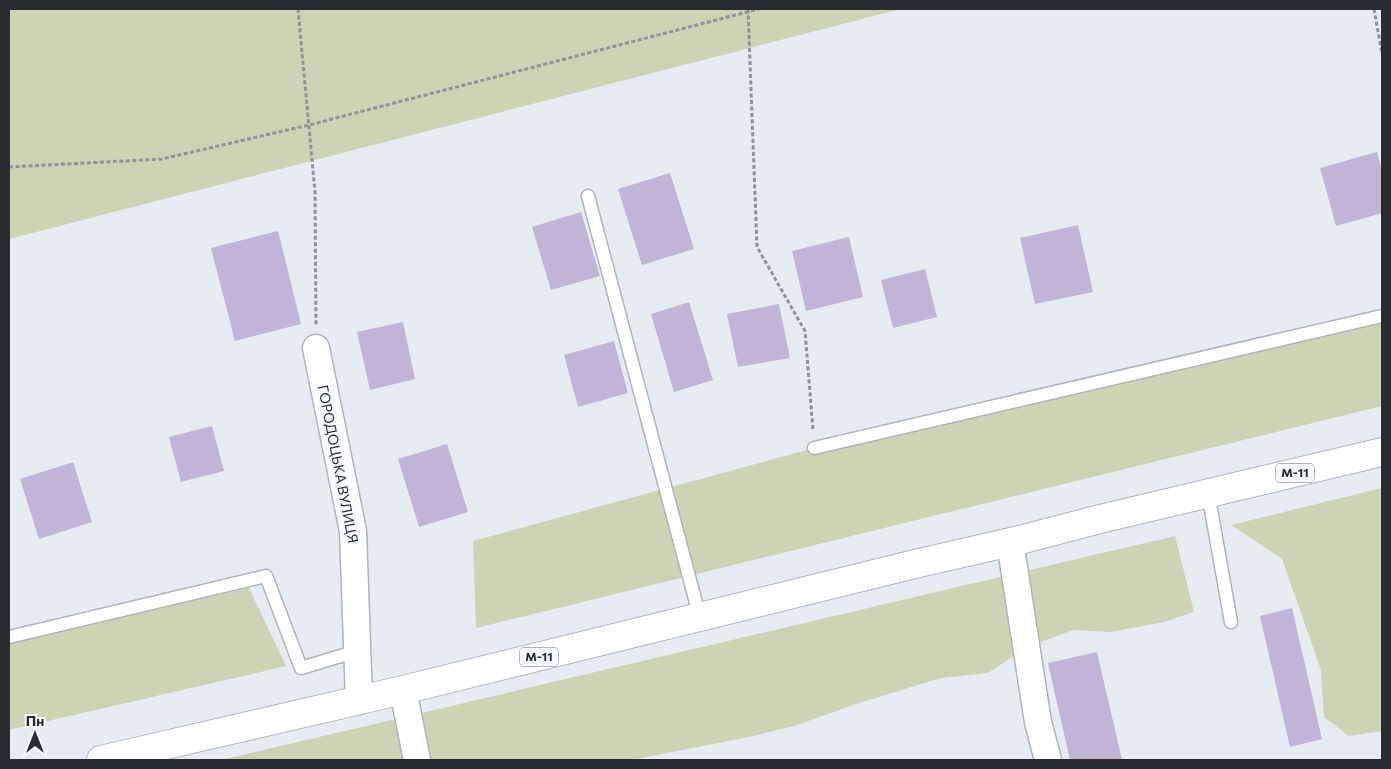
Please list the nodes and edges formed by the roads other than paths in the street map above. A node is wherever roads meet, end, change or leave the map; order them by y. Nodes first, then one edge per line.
1 (588, 196) dead end
2 (1382, 316) edge
3 (316, 348) road end
4 (814, 448) road end
5 (1382, 452) edge
6 (1208, 494) junction
7 (1010, 542) junction
8 (700, 618) junction
9 (1231, 622) dead end
10 (9, 637) edge
11 (357, 651) junction
12 (403, 690) junction
13 (359, 700) junction
14 (101, 760) edge
15 (417, 760) edge
16 (1048, 760) edge

1 - 8 lane
2 - 4 lane
3 - 11 street, ГОРОДОЦЬКА ВУЛИЦЯ
5 - 6 highway, М-11
6 - 7 highway, М-11
6 - 9 lane
7 - 8 highway, М-11
7 - 16 street
8 - 12 highway, М-11
10 - 11 lane
11 - 13 street, ГОРОДОЦЬКА ВУЛИЦЯ
12 - 13 highway, М-11
12 - 15 street
13 - 14 highway, М-11

